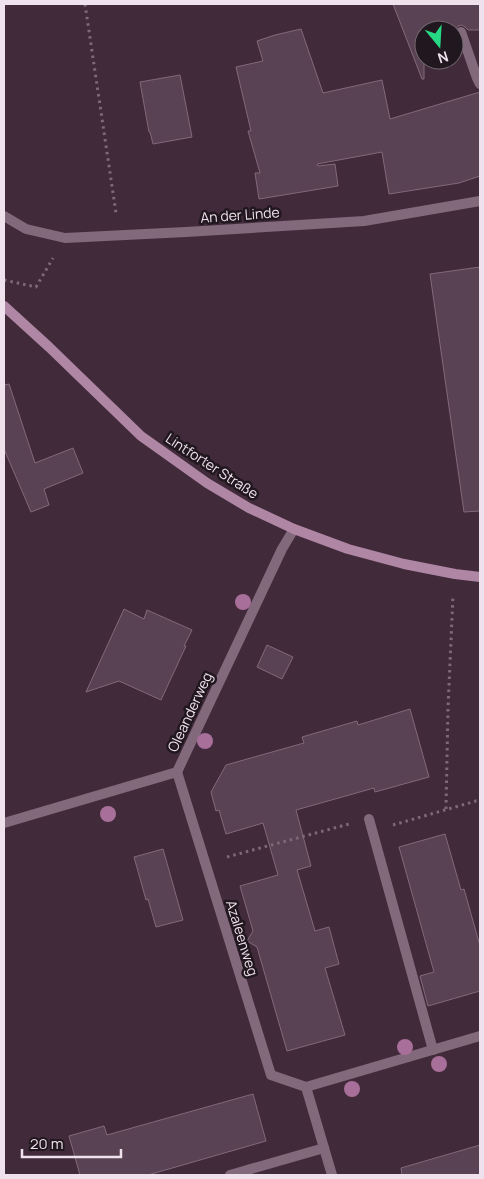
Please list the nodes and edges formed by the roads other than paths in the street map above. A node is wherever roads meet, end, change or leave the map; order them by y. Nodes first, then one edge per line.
1 (464, 41) edge
2 (480, 84) edge
3 (480, 201) edge
4 (4, 216) edge
5 (4, 306) edge
6 (294, 528) junction
7 (480, 577) edge
8 (177, 772) junction
9 (369, 819) road end
10 (4, 823) edge
11 (480, 1036) edge
12 (433, 1050) junction
13 (306, 1087) junction
14 (324, 1148) junction
15 (230, 1175) edge
16 (332, 1175) edge

1 - 2 street
3 - 4 street, An der Linde
5 - 6 street, Lintforter Straße
6 - 7 street, Lintforter Straße
6 - 8 street, Oleanderweg
8 - 10 street, Oleanderweg
8 - 13 street, Azaleenweg
9 - 12 street
11 - 12 street
12 - 13 street
13 - 14 street
14 - 15 street
14 - 16 street

